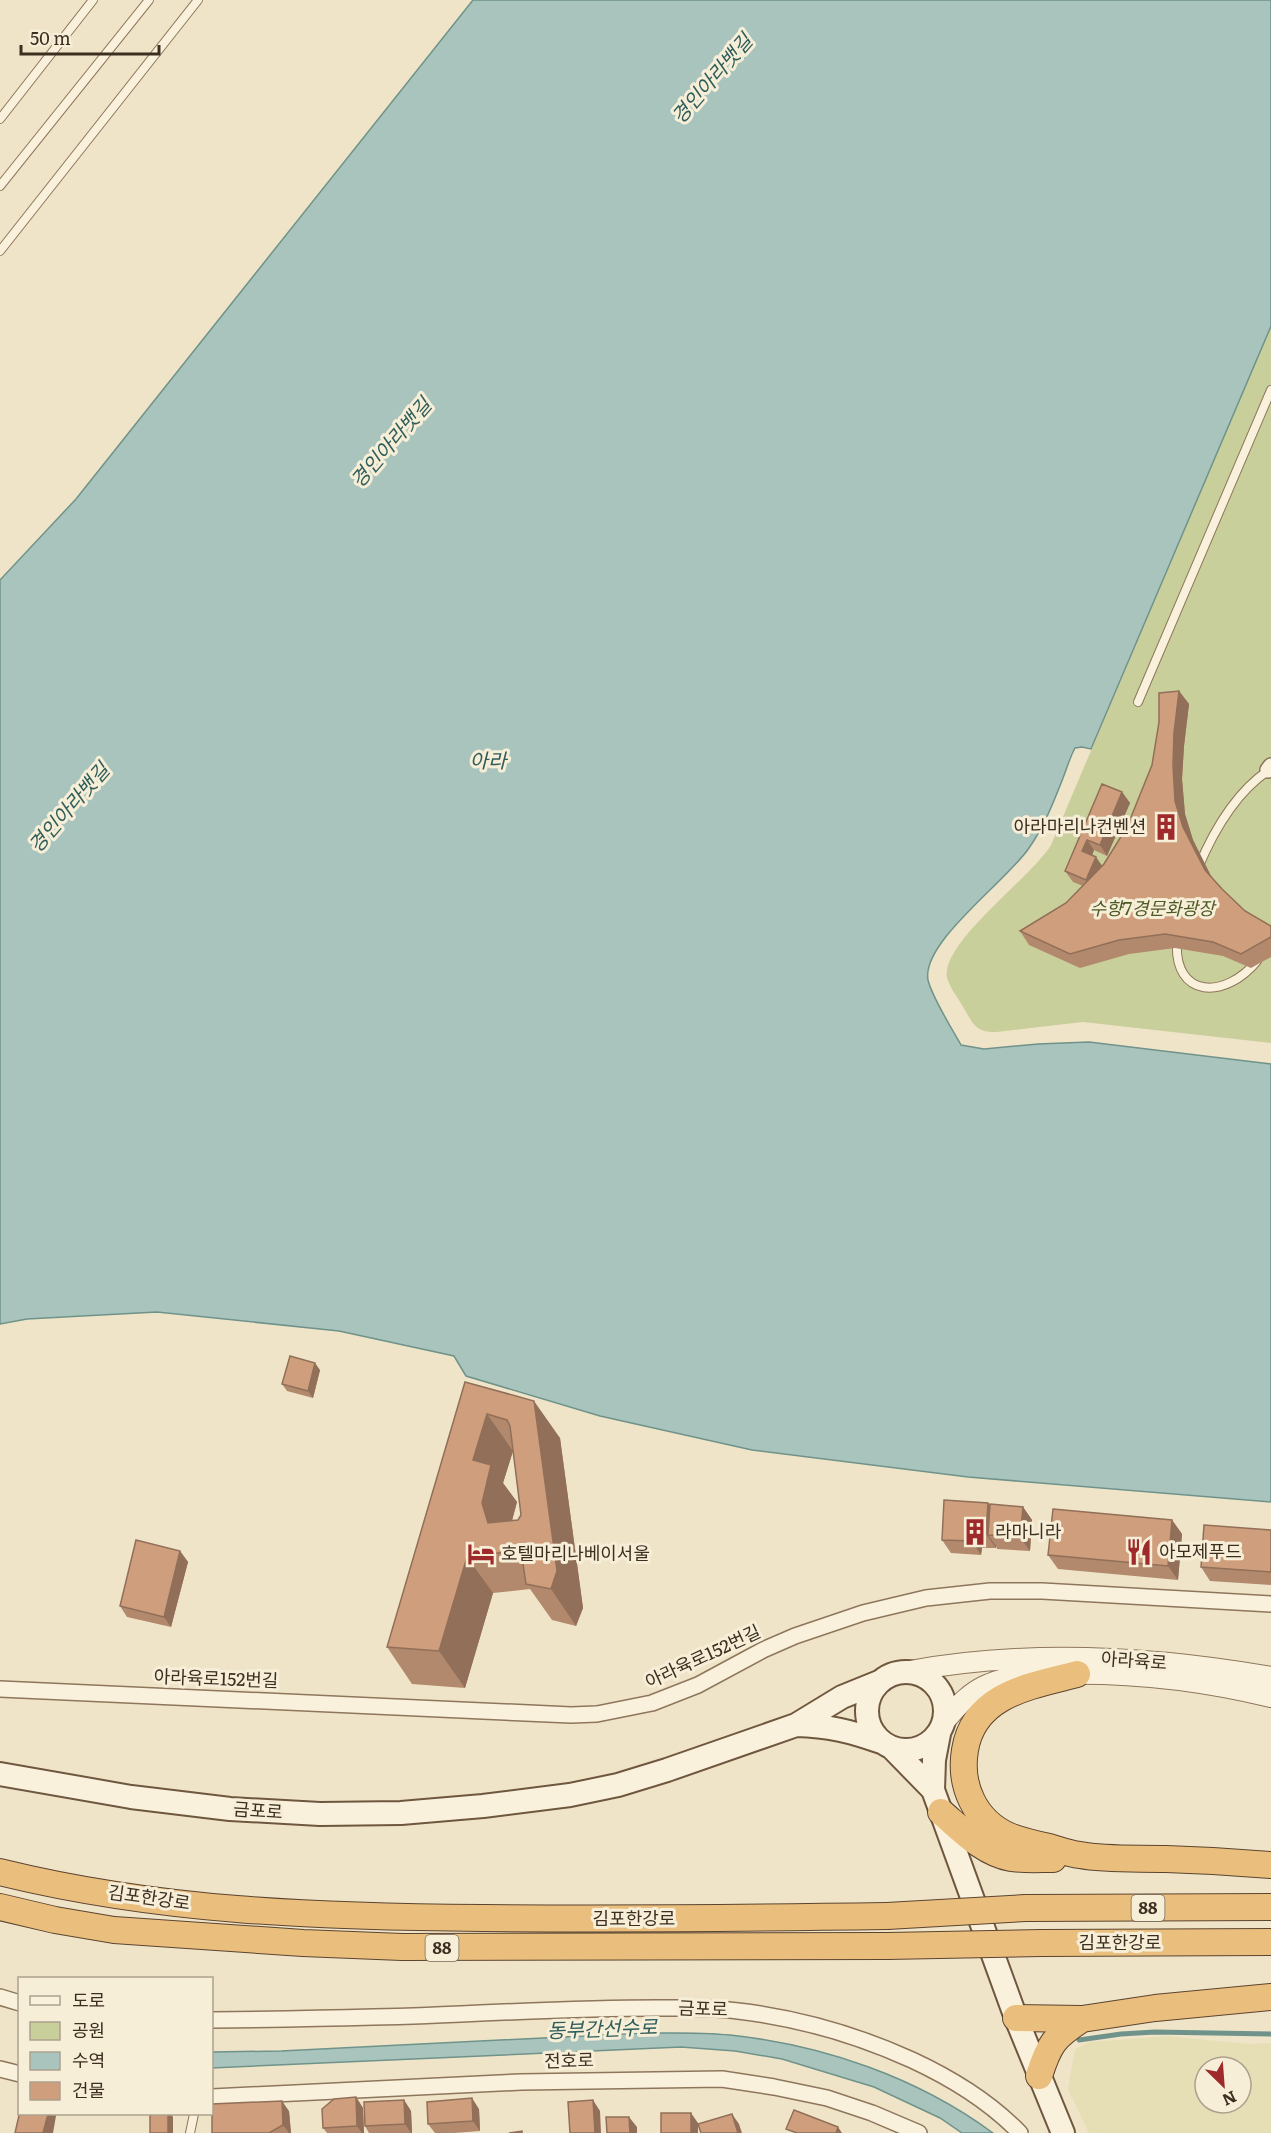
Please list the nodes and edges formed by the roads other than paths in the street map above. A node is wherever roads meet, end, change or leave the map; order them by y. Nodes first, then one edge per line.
1 (93, 0) edge
2 (148, 0) edge
3 (198, 0) edge
4 (0, 119) edge
5 (0, 186) edge
6 (0, 251) edge
7 (1271, 390) edge
8 (1138, 702) dead end
9 (1270, 768) edge
10 (1194, 876) edge
11 (1179, 926) edge
12 (1265, 949) edge
13 (1271, 1604) edge
14 (904, 1672) junction
15 (1077, 1674) junction
16 (1271, 1677) edge
17 (879, 1683) junction
18 (0, 1689) edge
19 (1271, 1696) edge
20 (796, 1725) junction
21 (941, 1728) junction
22 (887, 1746) junction
23 (0, 1774) edge
24 (937, 1801) junction
25 (1081, 1856) junction
26 (1271, 1865) edge
27 (0, 1872) edge
28 (0, 1907) edge
29 (1271, 1907) edge
30 (1271, 1942) edge
31 (0, 1997) edge
32 (1271, 1997) edge
33 (18, 2002) edge
34 (1016, 2018) junction
35 (1082, 2019) junction
36 (213, 2020) edge
37 (0, 2069) edge
38 (18, 2074) edge
39 (1039, 2076) junction
40 (213, 2097) edge
41 (194, 2115) edge
42 (190, 2133) edge
43 (919, 2133) edge
44 (1020, 2133) edge
45 (1063, 2133) edge

1 - 4 lane
2 - 5 lane
3 - 6 lane
7 - 8 lane
9 - 10 lane
11 - 12 lane
13 - 18 street, 아라육로152번길
14 - 16 street, 아라육로
14 - 17 main road
14 - 21 main road
15 - 19 street, 아라육로
15 - 21 street, 아라육로
15 - 25 highway
17 - 20 main road
17 - 22 main road
20 - 22 main road
20 - 23 main road, 금포로
21 - 22 main road
21 - 24 main road
22 - 24 main road
24 - 25 highway
24 - 34 main road
25 - 26 highway
27 - 29 highway, 김포한강로 / 88, bridge
28 - 30 highway, 김포한강로 / 88, bridge
31 - 33 street
32 - 35 highway
34 - 35 highway
34 - 39 main road
35 - 39 highway
36 - 44 street, 금포로
37 - 38 street
39 - 45 main road
40 - 43 street, 전호로
41 - 42 lane

